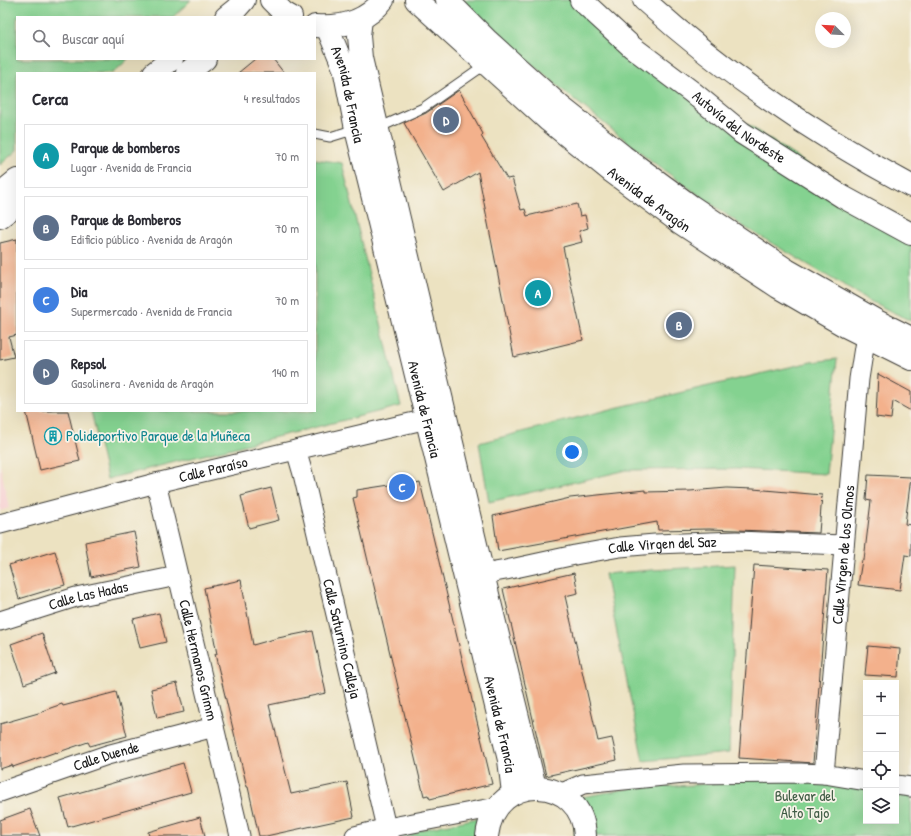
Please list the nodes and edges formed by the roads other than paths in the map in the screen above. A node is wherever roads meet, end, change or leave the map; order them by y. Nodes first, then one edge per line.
1 (244, 0) edge
2 (383, 0) edge
3 (416, 0) edge
4 (447, 0) edge
5 (581, 0) edge
6 (644, 0) edge
7 (227, 16) edge
8 (361, 19) junction
9 (321, 26) edge
10 (171, 60) edge
11 (204, 60) edge
12 (486, 64) junction
13 (155, 72) edge
14 (188, 72) edge
15 (378, 128) junction
16 (356, 129) junction
17 (316, 134) edge
18 (16, 181) edge
19 (911, 186) edge
20 (0, 194) edge
21 (16, 205) edge
22 (0, 217) edge
23 (911, 234) edge
24 (868, 338) junction
25 (911, 338) edge
26 (911, 359) edge
27 (427, 420) junction
28 (296, 450) junction
29 (156, 483) junction
30 (0, 524) edge
31 (844, 545) junction
32 (483, 574) junction
33 (177, 576) junction
34 (0, 621) edge
35 (214, 727) junction
36 (824, 774) junction
37 (863, 780) edge
38 (899, 785) edge
39 (535, 787) junction
40 (911, 787) edge
41 (0, 792) edge
42 (560, 794) junction
43 (505, 800) junction
44 (388, 832) edge
45 (240, 836) edge
46 (355, 836) edge
47 (488, 836) edge
48 (585, 836) edge

1 - 7 main road
2 - 8 main road
3 - 12 main road, Avenida de Aragón
4 - 25 main road, Avenida de Aragón
5 - 23 main road, Autovía del Nordeste
6 - 19 main road
8 - 9 main road
8 - 15 main road, Avenida de Francia
9 - 16 main road, Avenida de Francia
10 - 13 main road
11 - 14 main road
12 - 15 lane
12 - 24 main road, Avenida de Aragón
15 - 32 main road, Avenida de Francia
16 - 17 lane
16 - 27 main road, Avenida de Francia
18 - 20 main road
21 - 22 main road
24 - 26 main road, Avenida de Aragón
24 - 31 street, Calle Virgen de los Olmos
27 - 28 street, Calle Paraíso
27 - 43 main road, Avenida de Francia
28 - 29 street, Calle Paraíso
28 - 44 street, Calle Saturnino Calleja
29 - 30 street, Calle Paraíso
29 - 33 street, Calle Hermanos Grimm
31 - 32 street, Calle Virgen del Saz
31 - 36 street, Calle Virgen de los Olmos
32 - 39 main road, Avenida de Francia
33 - 34 street, Calle Las Hadas
33 - 35 street, Calle Hermanos Grimm
35 - 41 street, Calle Duende
35 - 45 street, Calle Hermanos Grimm
36 - 37 street
36 - 42 street
38 - 40 street
39 - 42 main road
39 - 43 main road
42 - 48 main road
43 - 44 street
43 - 47 main road
44 - 46 street

